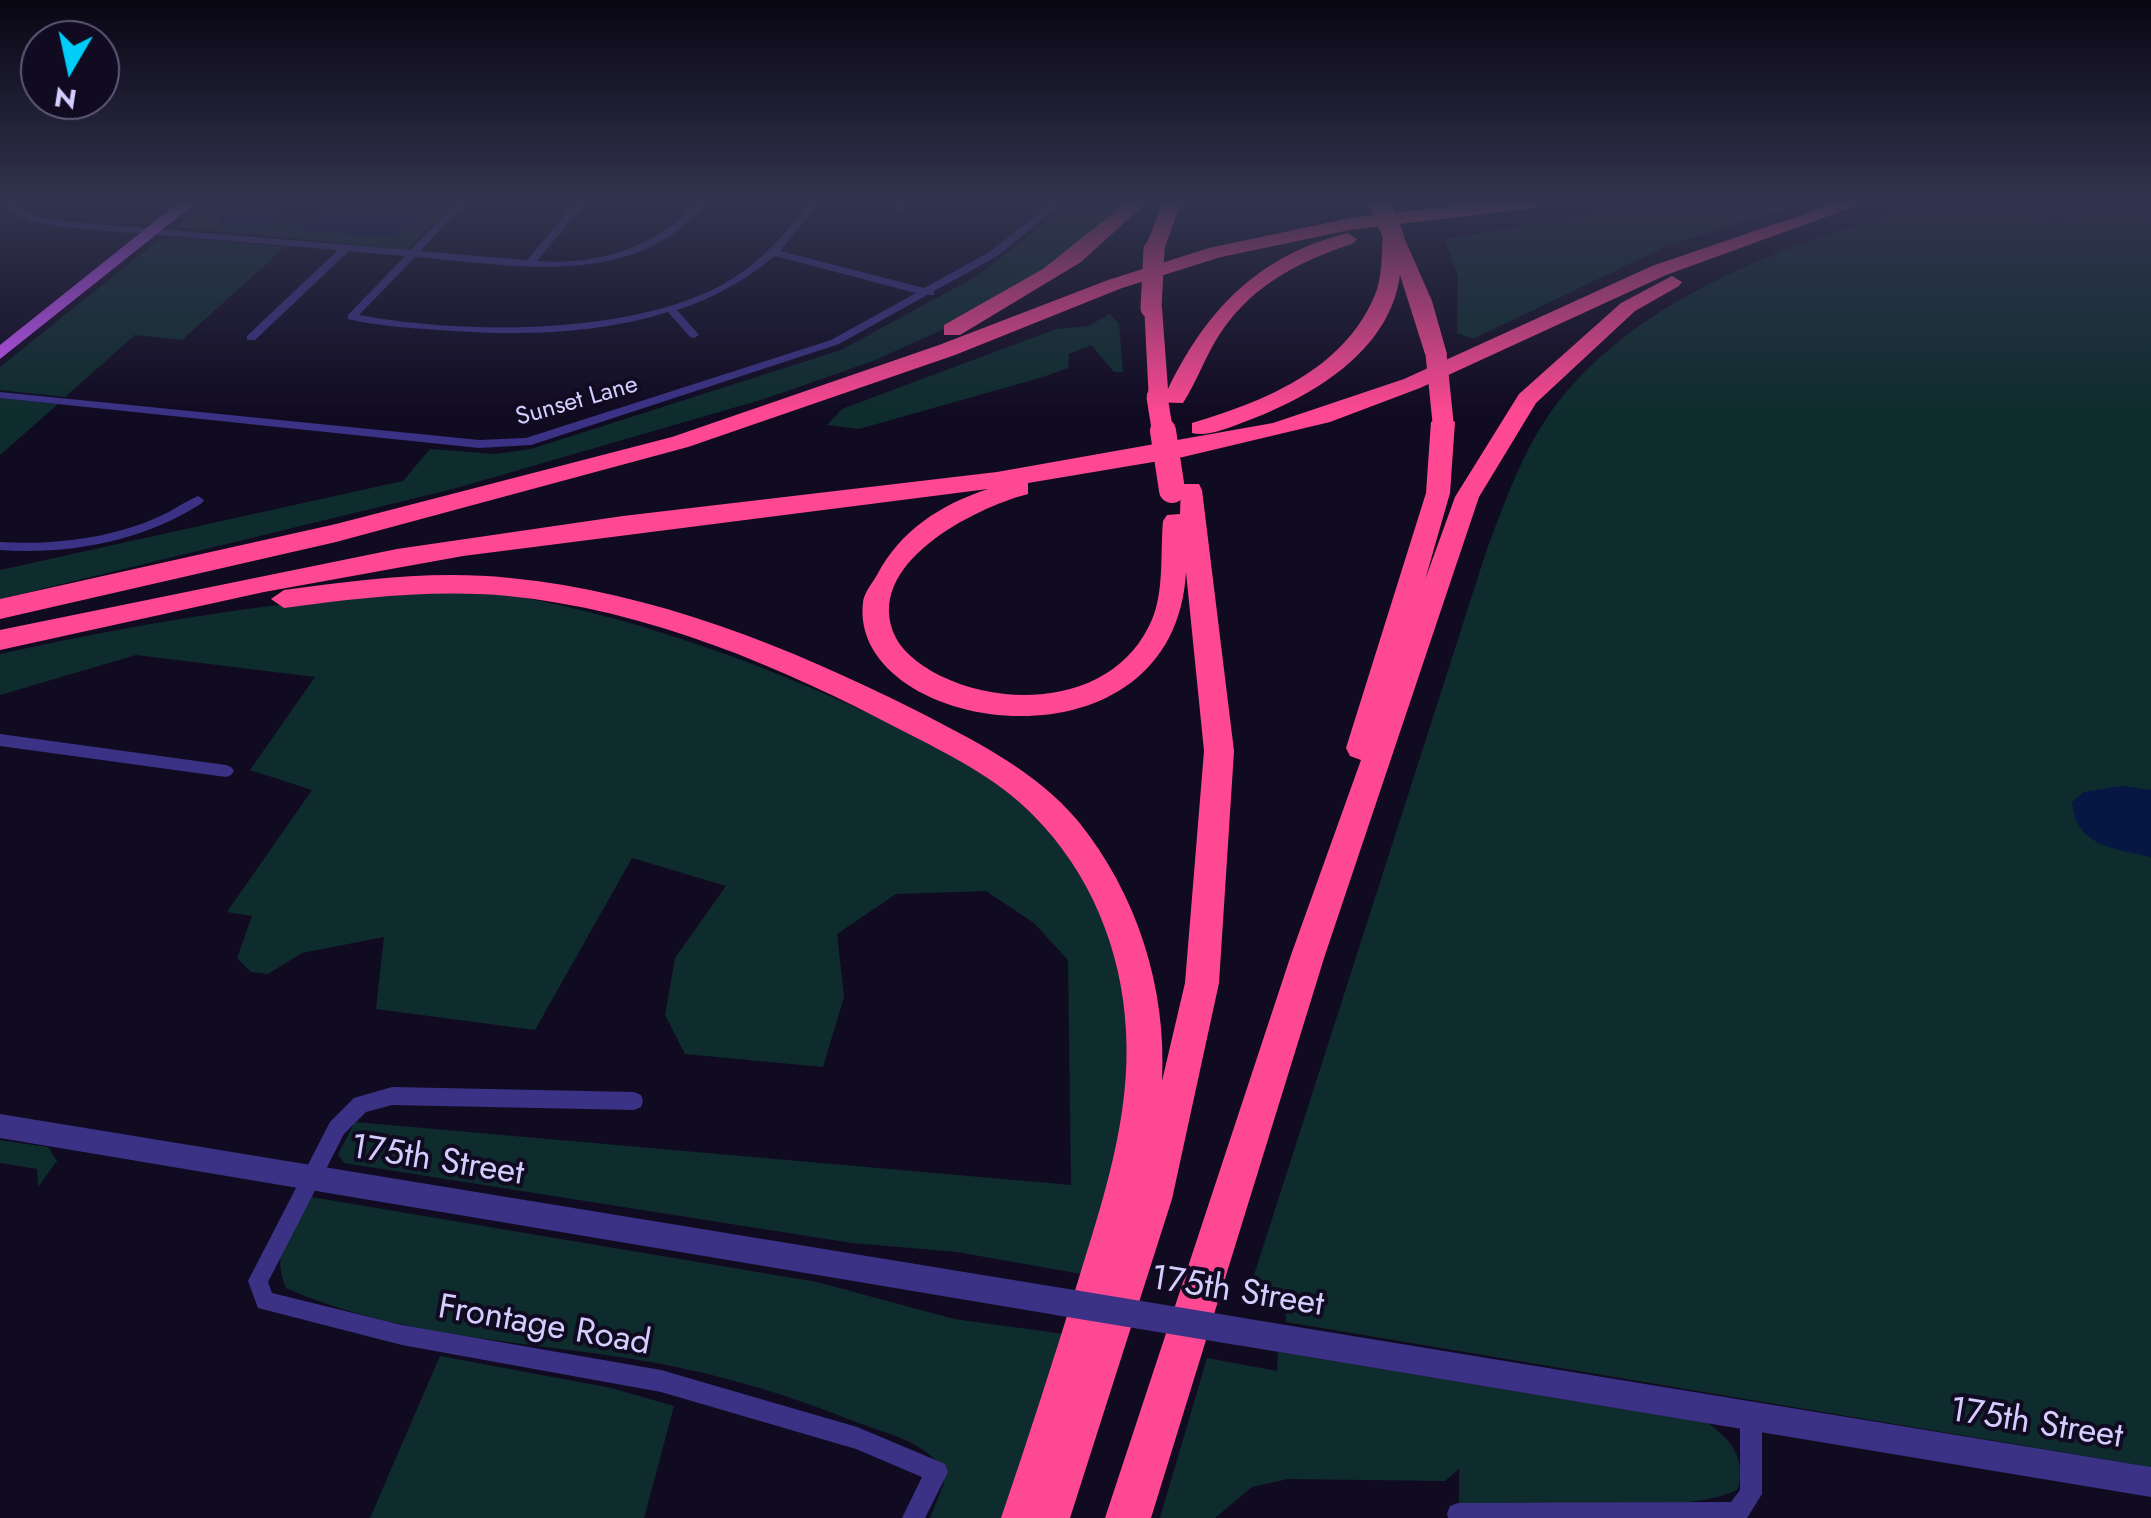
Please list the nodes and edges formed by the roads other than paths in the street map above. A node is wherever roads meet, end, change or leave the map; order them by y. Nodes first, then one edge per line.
1 (101, 273) edge
2 (320, 273) edge
3 (394, 273) edge
4 (744, 273) edge
5 (852, 273) edge
6 (963, 273) edge
7 (1054, 273) edge
8 (1150, 273) edge
9 (1153, 273) edge
10 (1270, 273) edge
11 (1393, 273) edge
12 (1403, 273) edge
13 (1654, 273) edge
14 (1683, 273) edge
15 (930, 293) junction
16 (670, 308) junction
17 (694, 335) dead end
18 (251, 338) dead end
19 (0, 354) edge
20 (0, 394) edge
21 (1166, 397) junction
22 (1281, 428) junction
23 (1181, 490) junction
24 (884, 492) junction
25 (198, 500) dead end
26 (1176, 521) junction
27 (336, 533) junction
28 (0, 546) edge
29 (0, 609) edge
30 (0, 640) edge
31 (0, 648) edge
32 (0, 740) edge
33 (226, 771) dead end
34 (1212, 860) junction
35 (1308, 954) junction
36 (634, 1102) dead end
37 (0, 1126) edge
38 (310, 1179) junction
39 (1751, 1416) junction
40 (2151, 1482) edge
41 (1458, 1514) dead end
42 (913, 1518) edge
43 (1024, 1518) edge
44 (1047, 1518) edge
45 (1128, 1518) edge

1 - 19 main road
2 - 18 street
3 - 16 street
4 - 16 street
5 - 15 street
6 - 15 street, Sunset Lane
7 - 27 highway
8 - 27 highway
9 - 21 highway, bridge
10 - 21 highway
11 - 24 highway
12 - 35 highway, bridge
13 - 22 highway
14 - 35 highway
15 - 20 street, Sunset Lane
16 - 17 street
21 - 23 highway
22 - 24 highway
22 - 26 highway
23 - 26 highway
23 - 34 highway
24 - 30 highway
25 - 28 street
26 - 34 highway
27 - 29 highway
31 - 43 highway
32 - 33 street
34 - 44 highway
35 - 45 highway
36 - 38 street, 175th Street
37 - 38 street, 175th Street
38 - 39 street, 175th Street, bridge
38 - 42 street, Frontage Road
39 - 40 street, 175th Street
39 - 41 street

